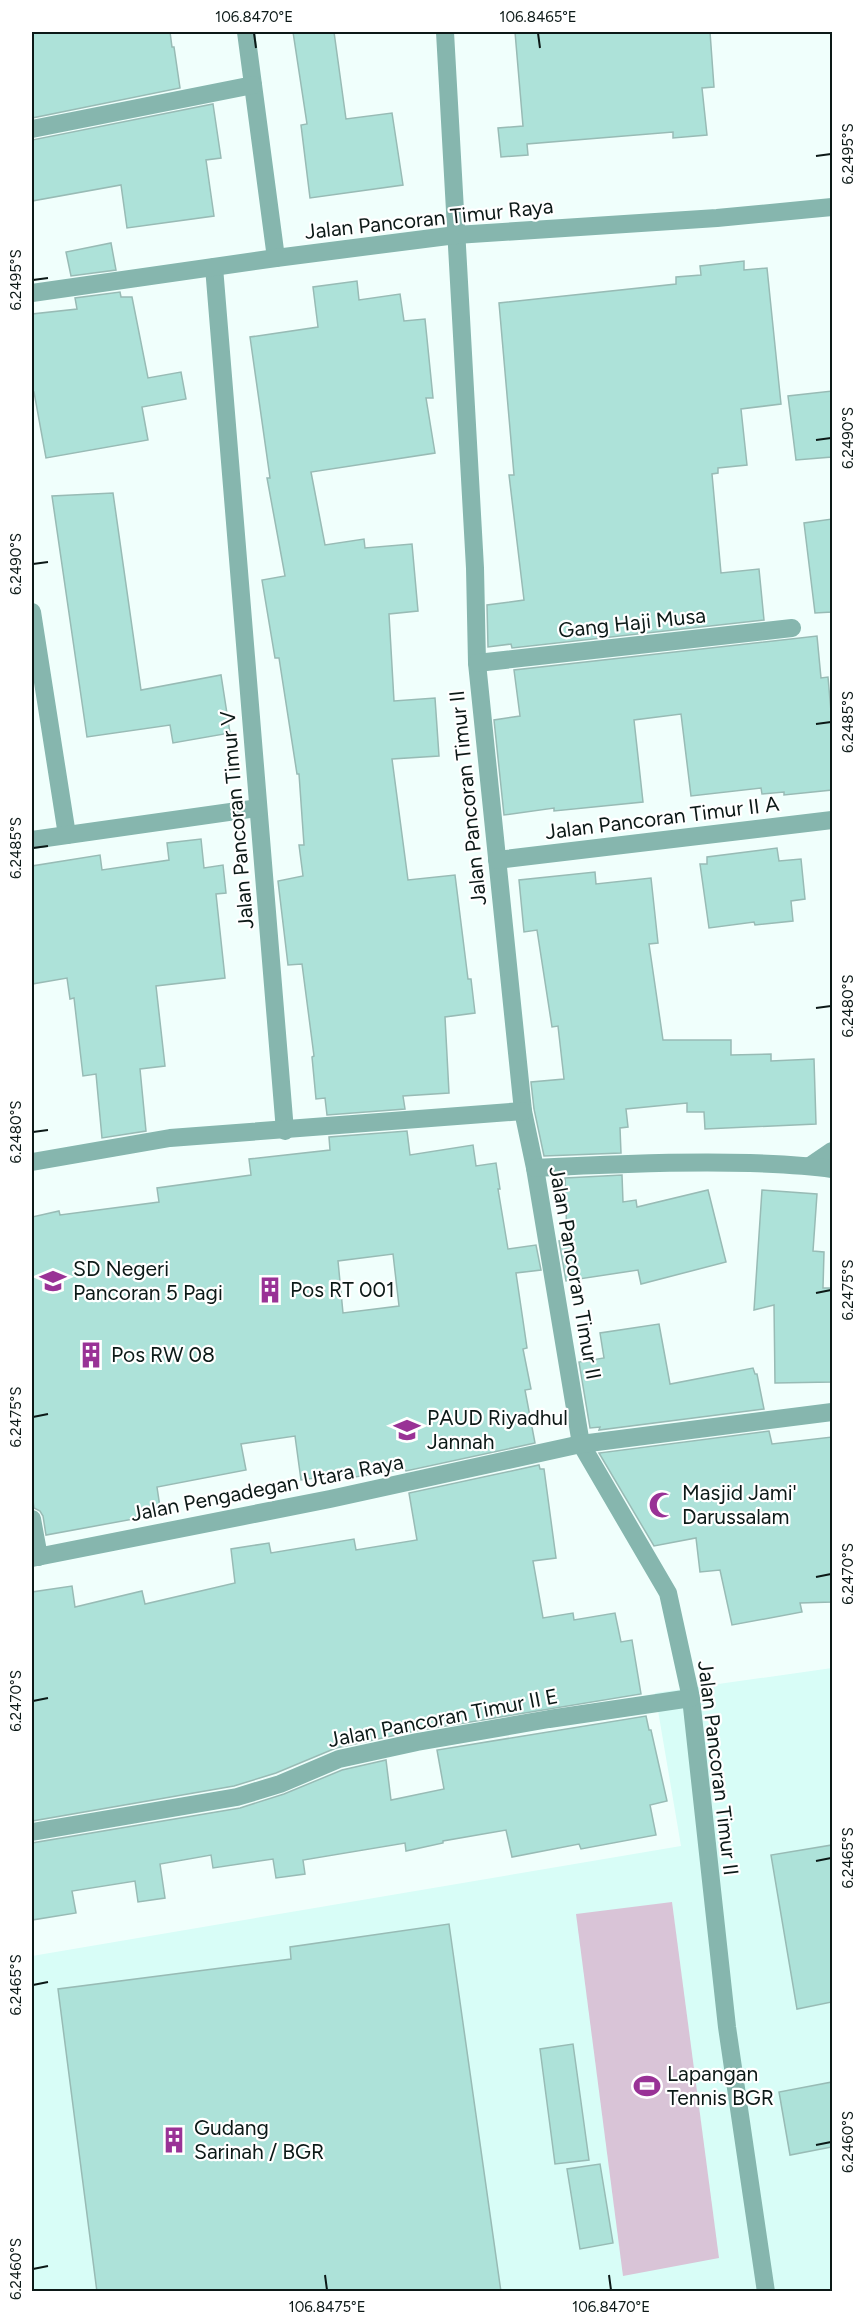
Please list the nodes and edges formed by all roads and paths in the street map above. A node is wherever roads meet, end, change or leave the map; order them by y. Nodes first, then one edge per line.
1 (246, 32) edge
2 (445, 32) edge
3 (253, 85) junction
4 (32, 129) edge
5 (832, 207) edge
6 (456, 235) junction
7 (276, 258) junction
8 (214, 267) junction
9 (32, 293) edge
10 (32, 612) edge
11 (792, 628) dead end
12 (477, 663) junction
13 (258, 808) junction
14 (832, 820) edge
15 (67, 835) junction
16 (32, 840) edge
17 (497, 860) junction
18 (523, 1111) junction
19 (285, 1131) junction
20 (832, 1151) edge
21 (32, 1162) edge
22 (810, 1166) junction
23 (535, 1168) junction
24 (832, 1169) edge
25 (832, 1412) edge
26 (581, 1444) junction
27 (32, 1519) edge
28 (35, 1557) edge
29 (691, 1698) junction
30 (32, 1832) edge
31 (766, 2292) edge

1 - 3 street
2 - 6 street, Jalan Pancoran Timur II
3 - 4 street
3 - 7 street
5 - 6 street, Jalan Pancoran Timur Raya
6 - 7 street, Jalan Pancoran Timur Raya
6 - 12 street, Jalan Pancoran Timur II
7 - 8 street, Jalan Pancoran Timur Raya
8 - 9 street, Jalan Pancoran Timur Raya
8 - 13 street, Jalan Pancoran Timur V
10 - 15 street
11 - 12 street, Gang Haji Musa
12 - 17 street, Jalan Pancoran Timur II
13 - 15 street
13 - 19 street, Jalan Pancoran Timur V
14 - 17 street, Jalan Pancoran Timur II A
15 - 16 street
17 - 18 street, Jalan Pancoran Timur II
18 - 19 street
18 - 23 street, Jalan Pancoran Timur II
19 - 21 street
20 - 22 street
22 - 23 street
22 - 24 street
23 - 26 street, Jalan Pancoran Timur II
25 - 26 street, Jalan Pengadegan Utara Raya
26 - 28 street, Jalan Pengadegan Utara Raya
26 - 29 street, Jalan Pancoran Timur II
27 - 28 street
29 - 30 street, Jalan Pancoran Timur II E
29 - 31 street, Jalan Pancoran Timur II

